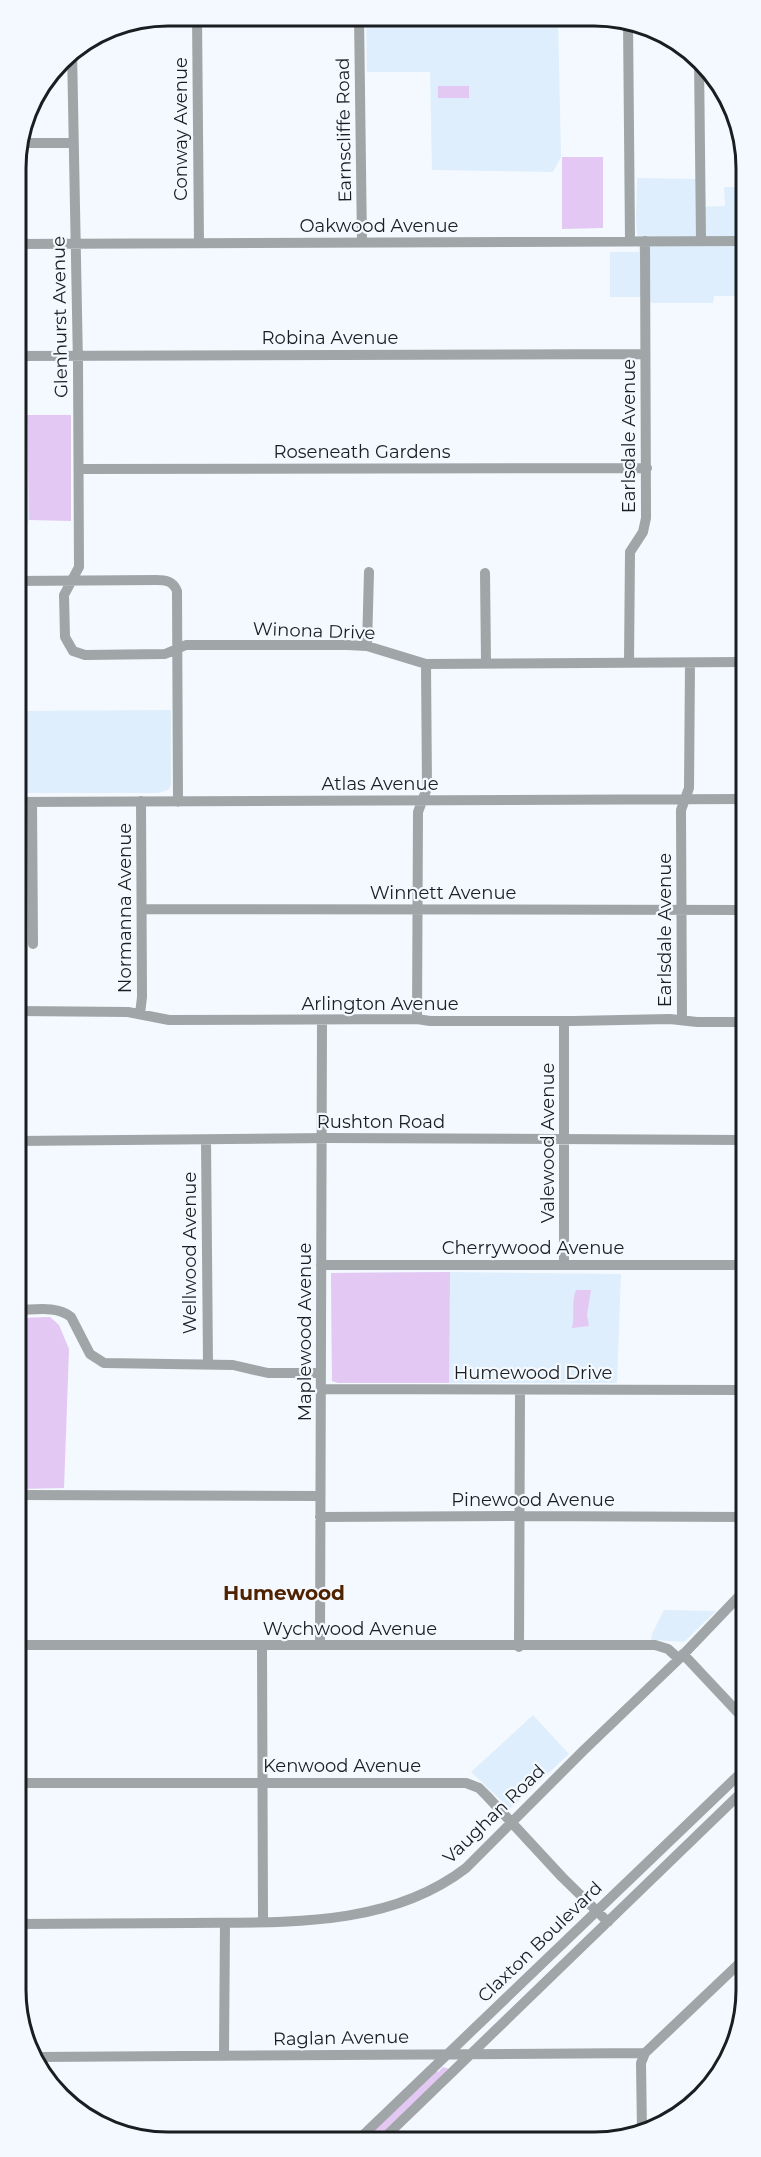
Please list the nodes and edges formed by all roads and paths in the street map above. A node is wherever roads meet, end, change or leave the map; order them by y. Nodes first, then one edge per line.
1 (197, 26) edge
2 (358, 26) edge
3 (628, 30) edge
4 (72, 63) edge
5 (699, 73) edge
6 (28, 143) edge
7 (72, 143) junction
8 (630, 240) junction
9 (645, 241) junction
10 (701, 241) junction
11 (736, 241) edge
12 (199, 243) junction
13 (362, 243) junction
14 (26, 244) edge
15 (75, 244) junction
16 (645, 354) junction
17 (78, 355) junction
18 (26, 356) edge
19 (646, 468) junction
20 (78, 469) junction
21 (369, 572) dead end
22 (485, 573) dead end
23 (26, 581) edge
24 (72, 581) junction
25 (367, 646) junction
26 (178, 649) junction
27 (486, 662) junction
28 (629, 662) junction
29 (736, 662) edge
30 (426, 663) junction
31 (690, 663) junction
32 (736, 799) edge
33 (685, 800) junction
34 (141, 801) junction
35 (422, 801) junction
36 (26, 802) edge
37 (32, 802) junction
38 (178, 802) junction
39 (417, 908) junction
40 (142, 909) junction
41 (682, 910) junction
42 (736, 910) edge
43 (33, 944) dead end
44 (26, 1011) edge
45 (140, 1014) junction
46 (417, 1019) junction
47 (682, 1019) junction
48 (322, 1020) junction
49 (564, 1021) junction
50 (736, 1022) edge
51 (322, 1138) junction
52 (566, 1139) junction
53 (735, 1140) edge
54 (26, 1141) edge
55 (206, 1141) junction
56 (564, 1264) junction
57 (321, 1265) junction
58 (735, 1265) edge
59 (26, 1310) edge
60 (208, 1364) junction
61 (321, 1373) junction
62 (321, 1389) junction
63 (520, 1390) junction
64 (735, 1390) edge
65 (26, 1495) edge
66 (320, 1496) junction
67 (519, 1516) junction
68 (320, 1517) junction
69 (735, 1518) edge
70 (735, 1600) edge
71 (262, 1645) junction
72 (320, 1645) junction
73 (26, 1646) edge
74 (519, 1647) junction
75 (681, 1656) junction
76 (735, 1710) edge
77 (735, 1778) edge
78 (26, 1782) edge
79 (263, 1782) junction
80 (735, 1799) edge
81 (511, 1821) junction
82 (596, 1910) junction
83 (263, 1922) junction
84 (608, 1922) junction
85 (225, 1923) junction
86 (26, 1924) edge
87 (735, 1967) edge
88 (645, 2053) junction
89 (471, 2054) junction
90 (447, 2055) junction
91 (224, 2056) junction
92 (43, 2057) edge
93 (642, 2123) edge
94 (366, 2132) edge
95 (391, 2132) edge

1 - 12 street, Conway Avenue
2 - 13 street, Earnscliffe Road
3 - 8 street
4 - 7 street, Glenhurst Avenue
5 - 10 street
6 - 7 street
7 - 15 street, Glenhurst Avenue
8 - 9 street, Oakwood Avenue
8 - 13 street, Oakwood Avenue
9 - 10 street, Oakwood Avenue
9 - 16 street, Earlsdale Avenue
10 - 11 street, Oakwood Avenue
12 - 13 street, Oakwood Avenue
12 - 15 street, Oakwood Avenue
14 - 15 street, Oakwood Avenue
15 - 17 street, Glenhurst Avenue
16 - 17 street, Robina Avenue
16 - 19 street, Earlsdale Avenue
17 - 18 street, Robina Avenue
17 - 20 street, Glenhurst Avenue
19 - 20 street, Roseneath Gardens
19 - 28 street, Earlsdale Avenue
20 - 24 street, Glenhurst Avenue
21 - 25 street
22 - 27 street
23 - 24 street
24 - 26 street
24 - 26 street, Winona Drive
25 - 26 street, Winona Drive
25 - 30 street, Winona Drive
26 - 38 street
27 - 28 street, Winona Drive
27 - 30 street, Winona Drive
28 - 31 street, Winona Drive
29 - 31 street, Winona Drive
30 - 35 street
31 - 33 street, Earlsdale Avenue
32 - 33 street, Atlas Avenue
33 - 35 street, Atlas Avenue
33 - 41 street, Earlsdale Avenue
34 - 37 street, Atlas Avenue
34 - 38 street, Atlas Avenue
34 - 40 street, Normanna Avenue
35 - 38 street, Atlas Avenue
35 - 39 street
36 - 37 street, Atlas Avenue
37 - 43 street
39 - 40 street, Winnett Avenue
39 - 41 street, Winnett Avenue
39 - 46 street
40 - 45 street, Normanna Avenue
41 - 42 street, Winnett Avenue
41 - 47 street, Earlsdale Avenue
44 - 45 street, Arlington Avenue
45 - 48 street, Arlington Avenue
46 - 48 street, Arlington Avenue
46 - 49 street, Arlington Avenue
47 - 49 street, Arlington Avenue
47 - 50 street, Arlington Avenue
48 - 51 street, Maplewood Avenue
49 - 52 street, Valewood Avenue
51 - 52 street, Rushton Road
51 - 55 street, Rushton Road
51 - 57 street, Maplewood Avenue
52 - 53 street, Rushton Road
52 - 56 street, Valewood Avenue
54 - 55 street, Rushton Road
55 - 60 street, Wellwood Avenue
56 - 57 street, Cherrywood Avenue
56 - 58 street, Cherrywood Avenue
57 - 61 street, Maplewood Avenue
59 - 60 street
60 - 61 street
61 - 62 street, Maplewood Avenue
62 - 63 street, Humewood Drive
62 - 66 street, Maplewood Avenue
63 - 64 street, Humewood Drive
63 - 67 street
65 - 66 street
66 - 68 street, Maplewood Avenue
67 - 68 street, Pinewood Avenue
67 - 69 street, Pinewood Avenue
67 - 74 street
68 - 72 street, Maplewood Avenue
70 - 75 street, Vaughan Road
71 - 72 street, Wychwood Avenue
71 - 73 street, Wychwood Avenue
71 - 79 street
72 - 74 street, Wychwood Avenue
74 - 75 street, Wychwood Avenue
75 - 76 street, Wychwood Avenue
75 - 81 street, Vaughan Road
77 - 82 street, Claxton Boulevard
78 - 79 street, Kenwood Avenue
79 - 81 street, Kenwood Avenue
79 - 83 street
80 - 84 street, Claxton Boulevard
81 - 82 street, Kenwood Avenue
81 - 83 street, Vaughan Road
82 - 84 street, Kenwood Avenue
82 - 90 street, Claxton Boulevard
83 - 85 street, Vaughan Road
84 - 89 street, Claxton Boulevard
85 - 86 street, Vaughan Road
85 - 91 street
87 - 88 street
88 - 89 street, Raglan Avenue
88 - 93 street
89 - 90 street, Raglan Avenue
89 - 95 street, Claxton Boulevard
90 - 91 street, Raglan Avenue
90 - 94 street, Claxton Boulevard
91 - 92 street, Raglan Avenue

